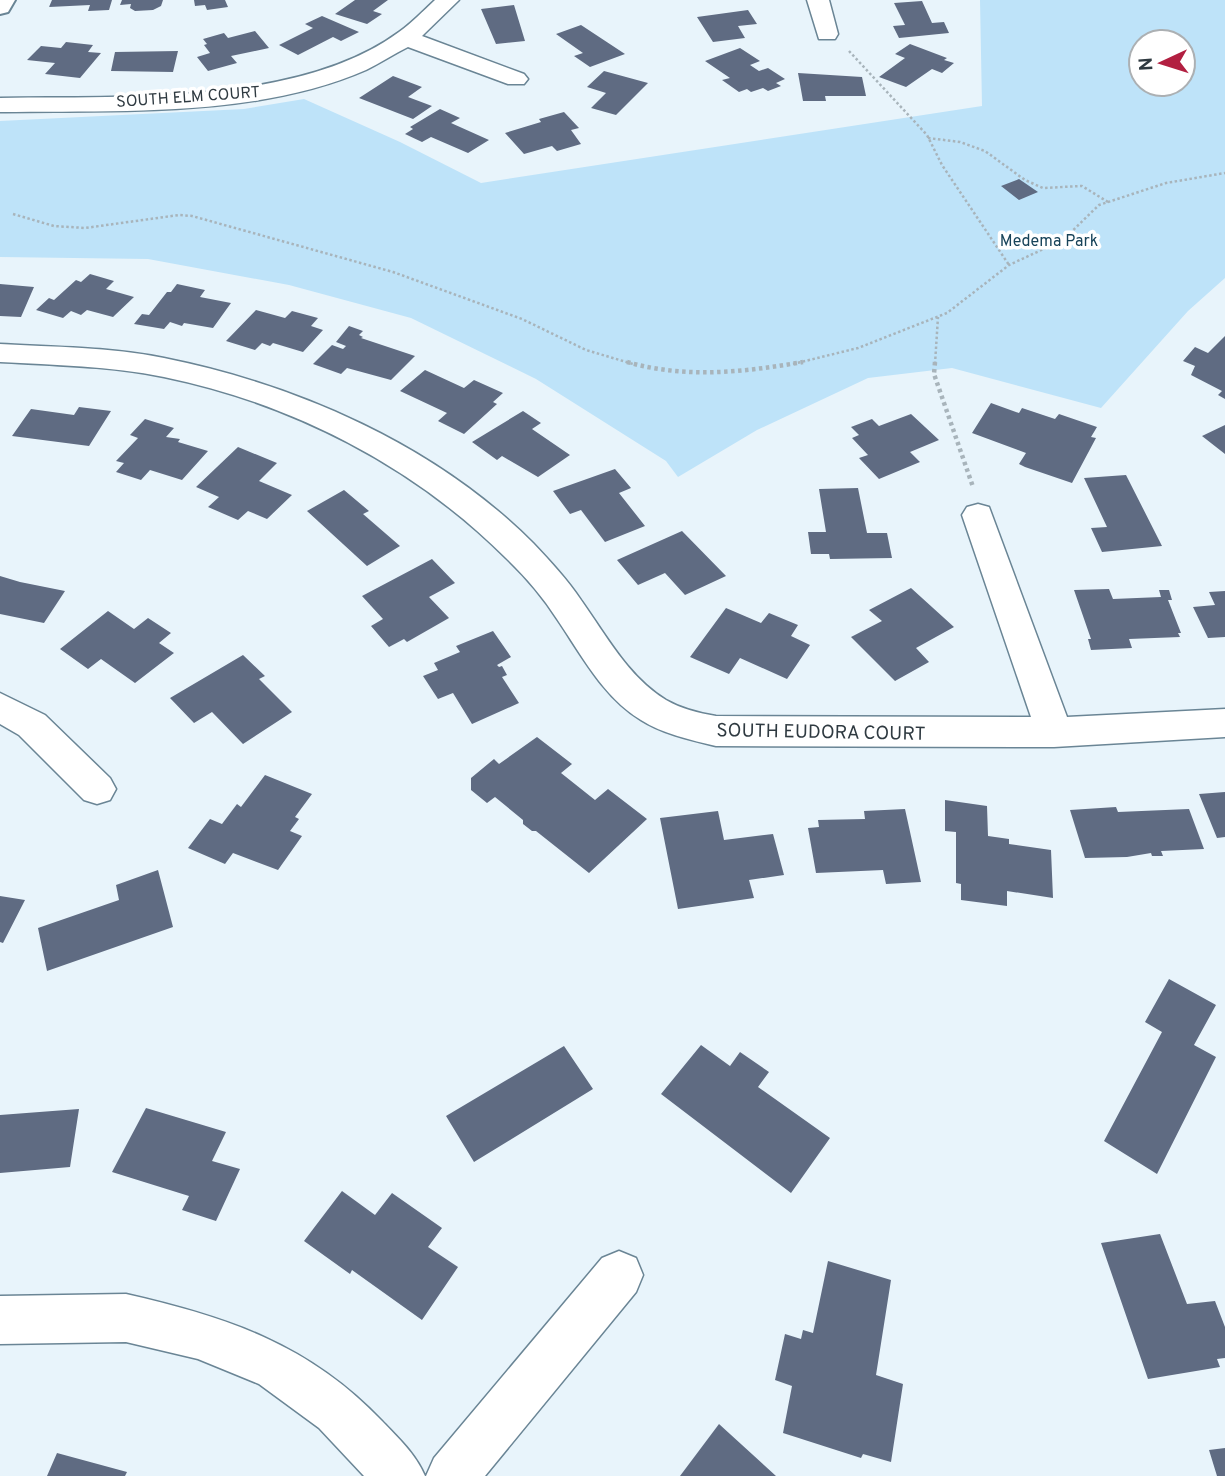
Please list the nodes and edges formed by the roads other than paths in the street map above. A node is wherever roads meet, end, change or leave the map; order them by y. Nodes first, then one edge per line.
1 (3, 0) edge
2 (448, 0) edge
3 (818, 0) edge
4 (0, 7) edge
5 (827, 34) road end
6 (409, 39) junction
7 (516, 79) dead end
8 (0, 105) edge
9 (0, 353) edge
10 (978, 515) road end
11 (0, 707) edge
12 (1225, 723) edge
13 (1054, 732) junction
14 (97, 789) dead end
15 (619, 1275) dead end
16 (0, 1320) edge
17 (399, 1476) edge
18 (452, 1476) edge

1 - 4 street
2 - 6 street, SOUTH ELM COURT
3 - 5 street
6 - 7 street
6 - 8 street, SOUTH ELM COURT
9 - 13 street, SOUTH EUDORA COURT
10 - 13 street
11 - 14 street
12 - 13 street, SOUTH EUDORA COURT
15 - 18 street
16 - 17 street

